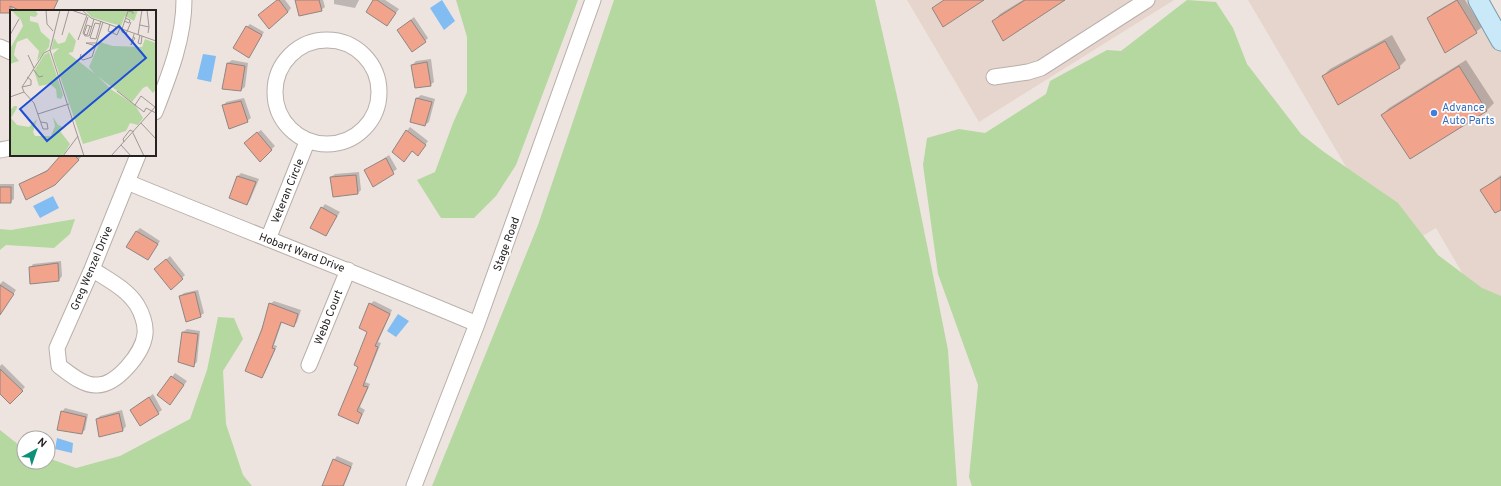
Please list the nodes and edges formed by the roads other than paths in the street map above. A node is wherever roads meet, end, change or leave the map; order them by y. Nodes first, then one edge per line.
1 (184, 0) edge
2 (593, 0) edge
3 (1147, 0) edge
4 (1478, 0) edge
5 (1501, 40) edge
6 (0, 47) edge
7 (10, 52) edge
8 (994, 77) dead end
9 (158, 95) edge
10 (156, 106) edge
11 (307, 142) junction
12 (10, 148) edge
13 (0, 150) edge
14 (138, 156) edge
15 (127, 182) junction
16 (268, 239) junction
17 (92, 268) junction
18 (348, 270) junction
19 (477, 324) junction
20 (309, 365) dead end
21 (414, 486) edge

1 - 9 street
2 - 19 street, Stage Road
3 - 8 street
4 - 5 main road
6 - 7 street
9 - 10 street
11 - 11 street
11 - 16 street, Veteran Circle
12 - 13 street
14 - 15 street, Greg Wenzel Drive
15 - 16 street, Hobart Ward Drive
15 - 17 street, Greg Wenzel Drive
16 - 18 street, Hobart Ward Drive
17 - 17 street, Greg Wenzel Drive
18 - 19 street, Hobart Ward Drive
18 - 20 street, Webb Court
19 - 21 street, Stage Road

